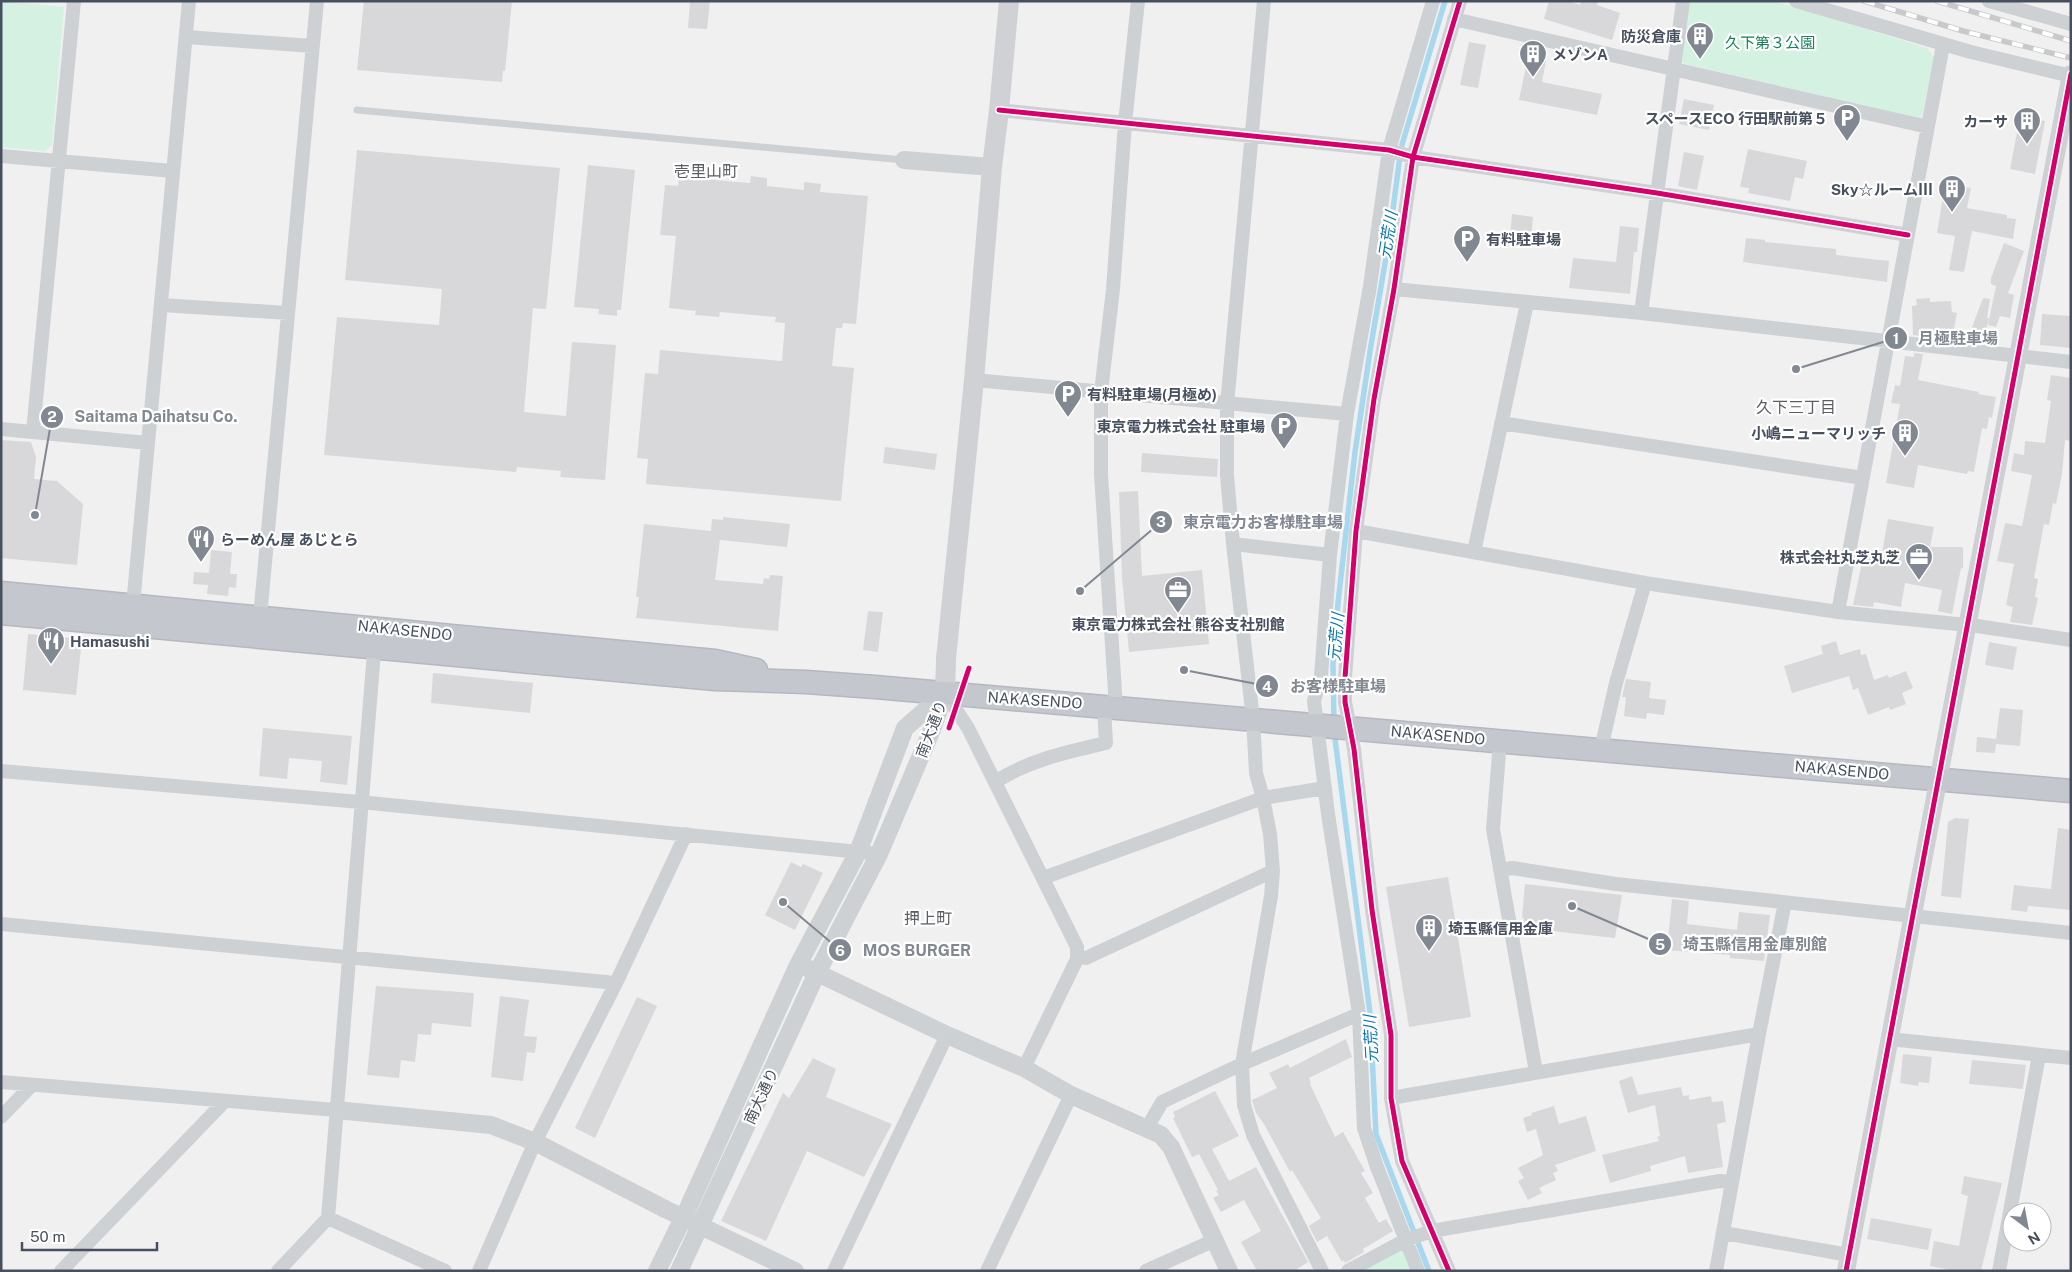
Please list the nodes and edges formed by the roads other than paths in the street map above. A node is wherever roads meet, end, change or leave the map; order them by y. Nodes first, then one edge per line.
1 (74, 1) edge
2 (189, 1) edge
3 (317, 1) edge
4 (1009, 1) edge
5 (1138, 1) edge
6 (1264, 1) edge
7 (1433, 1) edge
8 (1460, 1) edge
9 (1683, 1) edge
10 (1796, 1) edge
11 (1990, 1) edge
12 (1454, 19) junction
13 (2071, 24) edge
14 (186, 37) junction
15 (1943, 44) junction
16 (312, 46) junction
17 (1674, 69) junction
18 (2071, 76) edge
19 (357, 110) dead end
20 (999, 110) junction
21 (1126, 123) junction
22 (1928, 127) junction
23 (1251, 135) junction
24 (1389, 150) junction
25 (1, 156) edge
26 (1413, 157) junction
27 (60, 160) junction
28 (904, 160) joint
29 (992, 166) junction
30 (173, 172) junction
31 (1657, 193) junction
32 (1908, 235) junction
33 (1394, 289) junction
34 (1527, 303) junction
35 (161, 306) junction
36 (1641, 313) junction
37 (288, 314) junction
38 (1889, 341) junction
39 (2018, 355) junction
40 (2071, 362) edge
41 (974, 380) junction
42 (1101, 392) junction
43 (1227, 405) junction
44 (1347, 414) junction
45 (1501, 424) junction
46 (1, 429) edge
47 (33, 432) junction
48 (148, 443) junction
49 (1863, 478) junction
50 (1356, 531) junction
51 (1233, 544) junction
52 (1474, 552) junction
53 (1330, 555) junction
54 (1645, 583) junction
55 (1, 593) edge
56 (133, 605) junction
57 (1838, 612) junction
58 (1, 613) edge
59 (260, 617) junction
60 (1968, 625) junction
61 (374, 637) junction
62 (2071, 640) edge
63 (945, 693) junction
64 (1110, 706) junction
65 (1253, 719) junction
66 (1318, 725) junction
67 (1350, 727) junction
68 (1500, 741) junction
69 (1601, 749) junction
70 (1, 771) edge
71 (1939, 779) junction
72 (995, 782) junction
73 (1325, 788) junction
74 (2071, 791) edge
75 (1263, 798) junction
76 (360, 802) junction
77 (686, 834) junction
78 (858, 852) junction
79 (879, 854) junction
80 (1501, 870) junction
81 (1273, 871) junction
82 (1043, 878) junction
83 (1785, 902) junction
84 (1912, 916) junction
85 (1, 924) edge
86 (2071, 933) edge
87 (350, 956) junction
88 (1078, 956) junction
89 (798, 965) junction
90 (817, 973) junction
91 (616, 983) junction
92 (1359, 1014) junction
93 (1759, 1034) junction
94 (947, 1035) junction
95 (1889, 1039) junction
96 (2039, 1055) junction
97 (2071, 1058) edge
98 (1242, 1064) junction
99 (1024, 1068) junction
100 (1536, 1072) junction
101 (1, 1082) edge
102 (32, 1085) junction
103 (1071, 1095) junction
104 (1391, 1098) junction
105 (225, 1101) junction
106 (336, 1110) junction
107 (1, 1117) edge
108 (1147, 1128) junction
109 (535, 1142) junction
110 (1731, 1182) junction
111 (328, 1218) junction
112 (683, 1218) junction
113 (701, 1227) junction
114 (1724, 1233) junction
115 (1419, 1235) junction
116 (1215, 1240) junction
117 (1847, 1263) edge
118 (61, 1271) edge
119 (278, 1271) edge
120 (445, 1271) edge
121 (479, 1271) edge
122 (657, 1271) edge
123 (679, 1271) edge
124 (795, 1271) edge
125 (834, 1271) edge
126 (987, 1271) edge
127 (1146, 1271) edge
128 (1229, 1271) edge
129 (1322, 1271) edge
130 (1348, 1271) edge
131 (1418, 1271) edge
132 (1449, 1271) edge
133 (1716, 1271) edge
134 (1999, 1271) edge

1 - 27 street
2 - 14 street
3 - 16 street
4 - 20 main road
5 - 21 street
6 - 23 street
7 - 24 street
8 - 12 street
9 - 17 street
10 - 15 street
11 - 13 street
12 - 17 street
12 - 26 street
14 - 16 street
14 - 30 street
15 - 18 street
15 - 22 street
16 - 37 street
17 - 22 street
17 - 31 street
18 - 39 street
19 - 28 lane
20 - 21 street
20 - 29 main road
21 - 23 street
21 - 42 street
22 - 32 street
23 - 24 street
23 - 43 street
24 - 26 street
24 - 44 street
25 - 27 street
26 - 31 street
26 - 33 street
27 - 30 street
27 - 47 street
28 - 29 street
29 - 41 main road
30 - 35 street
31 - 32 street
31 - 36 street
32 - 38 street
33 - 34 street
33 - 50 street
34 - 36 street
34 - 45 street
35 - 37 street
35 - 48 street
36 - 38 street
37 - 59 street
38 - 39 street
38 - 49 street
39 - 40 street
39 - 60 street
41 - 42 street
41 - 63 main road
42 - 43 street
42 - 64 street
43 - 44 street
43 - 51 street
44 - 53 street
45 - 49 street
45 - 52 street
46 - 47 street
47 - 48 street
48 - 56 street
49 - 57 street
50 - 52 street
50 - 67 street
51 - 53 street
51 - 65 street
52 - 54 street
53 - 66 street
54 - 57 street
54 - 69 street
55 - 56 highway, NAKASENDO
56 - 59 highway, NAKASENDO
57 - 60 street
58 - 61 highway, NAKASENDO
59 - 61 highway, NAKASENDO
60 - 62 street
60 - 71 street
61 - 63 highway, NAKASENDO
61 - 76 street
63 - 64 highway, NAKASENDO
63 - 72 street
63 - 78 street, 南大通り
63 - 79 street, 南大通り
64 - 65 highway, NAKASENDO
64 - 72 street
65 - 66 highway, NAKASENDO
65 - 75 street
66 - 67 highway, NAKASENDO
66 - 73 street
67 - 68 highway, NAKASENDO
67 - 104 street
68 - 69 highway, NAKASENDO
68 - 80 street
69 - 71 highway, NAKASENDO
70 - 76 street
71 - 74 highway, NAKASENDO
71 - 84 street
72 - 82 street
73 - 75 street
73 - 92 street
75 - 81 street
75 - 82 street
76 - 77 street
76 - 87 street
77 - 78 street
77 - 91 street
78 - 79 street
78 - 89 street, 南大通り
79 - 90 street, 南大通り
80 - 83 street
80 - 100 street
81 - 88 street
81 - 98 street
82 - 88 street
83 - 84 street
83 - 93 street
84 - 86 street
84 - 95 street
85 - 87 street
87 - 91 street
87 - 106 street
88 - 99 street
89 - 90 street
89 - 112 street, 南大通り
90 - 94 street
90 - 113 street, 南大通り
91 - 109 street
92 - 98 street
92 - 115 street
93 - 100 street
93 - 110 street
94 - 99 street
94 - 125 street
95 - 96 street
95 - 117 street
96 - 97 street
96 - 134 street
98 - 108 street
98 - 129 street
99 - 103 street
100 - 104 street
101 - 102 street
102 - 105 street
102 - 107 street
103 - 108 street
103 - 126 street
104 - 115 street
105 - 106 street
105 - 118 street
106 - 109 street
106 - 111 street
108 - 116 street
109 - 112 street
109 - 121 street
110 - 114 street
110 - 115 street
111 - 119 street
111 - 120 street
112 - 113 street
112 - 122 street, 南大通り
113 - 123 street, 南大通り
113 - 124 street
114 - 117 street
114 - 133 street
115 - 130 street
115 - 131 street
115 - 132 street
116 - 127 street
116 - 128 street

